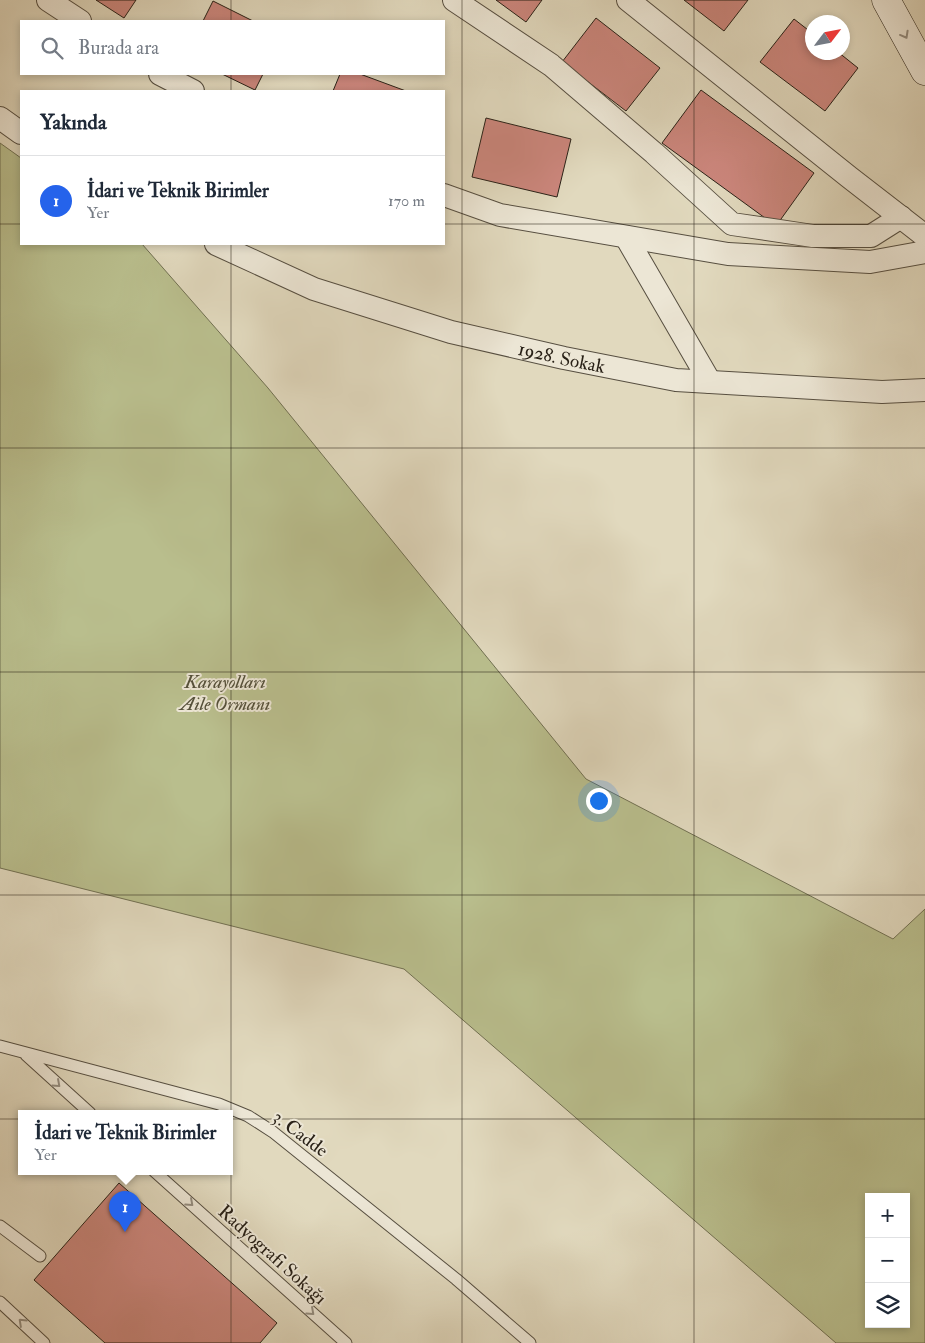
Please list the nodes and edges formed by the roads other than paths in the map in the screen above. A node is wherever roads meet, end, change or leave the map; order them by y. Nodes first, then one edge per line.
1 (48, 0) edge
2 (454, 0) edge
3 (628, 0) edge
4 (886, 0) edge
5 (78, 20) edge
6 (925, 71) edge
7 (162, 75) edge
8 (191, 90) edge
9 (0, 118) edge
10 (20, 131) edge
11 (445, 195) edge
12 (901, 217) junction
13 (925, 236) edge
14 (626, 237) junction
15 (218, 245) edge
16 (925, 252) edge
17 (710, 382) junction
18 (925, 390) edge
19 (0, 1046) edge
20 (24, 1054) junction
21 (87, 1110) edge
22 (158, 1175) edge
23 (0, 1226) edge
24 (40, 1256) dead end
25 (0, 1302) edge
26 (44, 1343) edge
27 (346, 1343) edge
28 (530, 1343) edge

1 - 5 street
2 - 12 street
3 - 12 street
4 -> 6 main road
7 - 8 street
9 - 10 street
11 - 14 street
12 - 13 street
14 - 16 street
14 - 17 street
15 - 17 street, 1928. Sokak
17 - 18 street, 1928. Sokak
19 - 20 lane, 3. Cadde
20 -> 21 lane
20 - 28 lane, 3. Cadde
22 -> 27 lane, Radyografi Sokağı
23 - 24 lane
26 -> 25 lane

